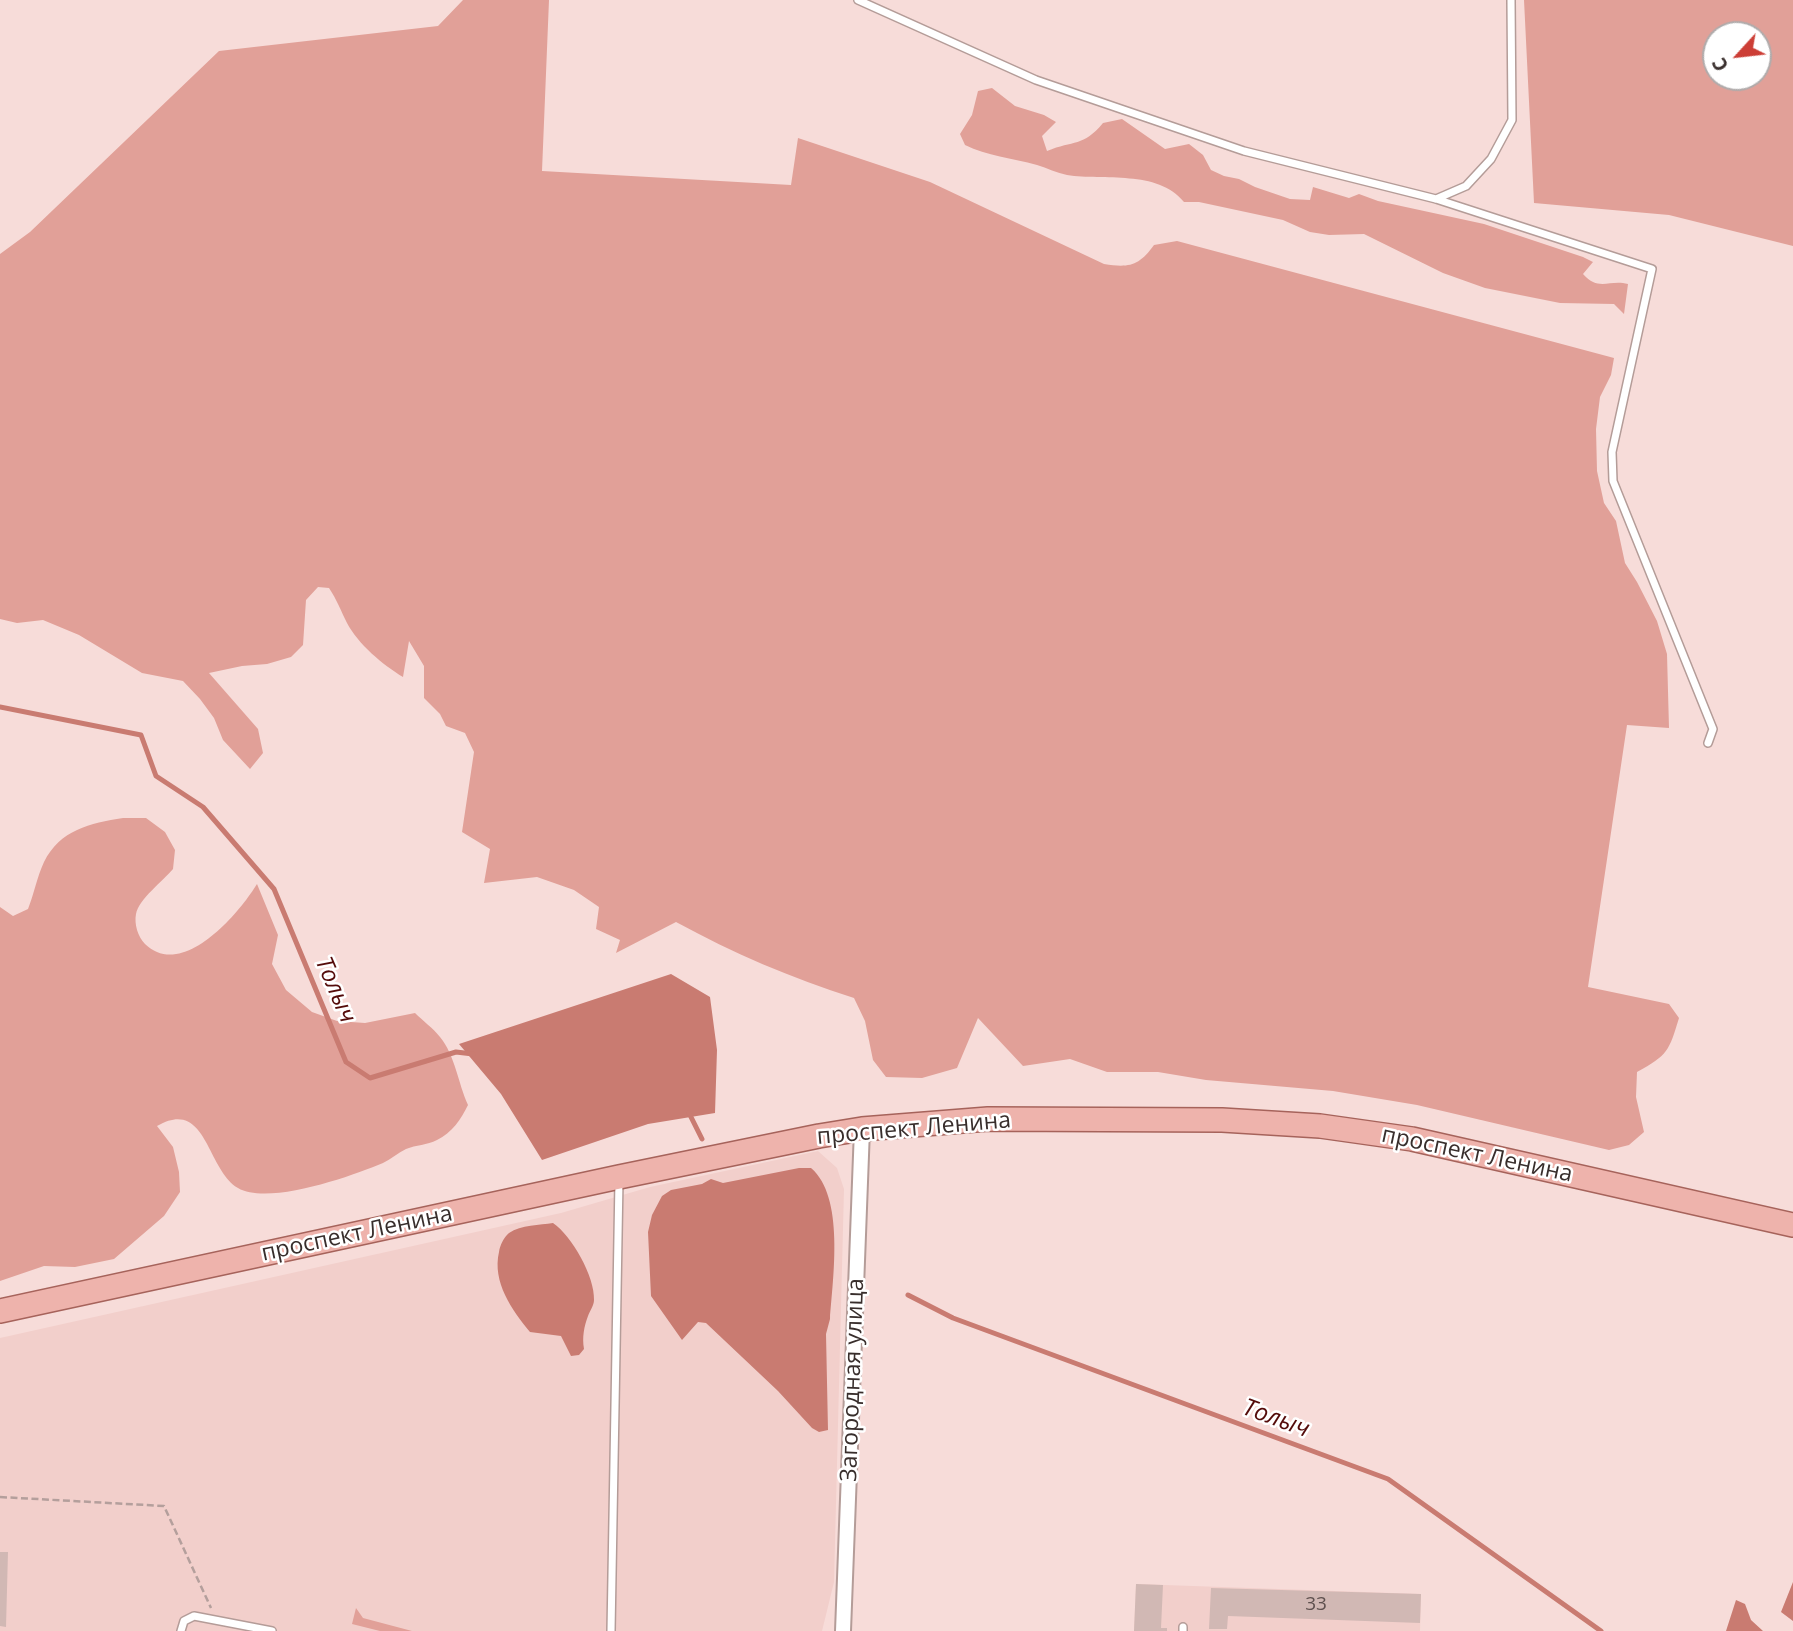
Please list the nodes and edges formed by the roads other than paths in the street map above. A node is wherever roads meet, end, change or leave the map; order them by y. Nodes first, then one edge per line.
1 (858, 0) edge
2 (1510, 0) edge
3 (1436, 200) junction
4 (1708, 743) dead end
5 (862, 1129) junction
6 (620, 1177) junction
7 (1793, 1225) edge
8 (0, 1311) edge
9 (181, 1631) edge
10 (272, 1631) edge
11 (611, 1631) edge
12 (843, 1631) edge

1 - 3 lane
2 - 3 lane
3 - 4 lane
5 - 6 main road, проспект Ленина
5 - 7 main road, проспект Ленина
5 - 12 street, Загородная улица
6 - 8 main road, проспект Ленина
6 - 11 lane
9 - 10 lane

